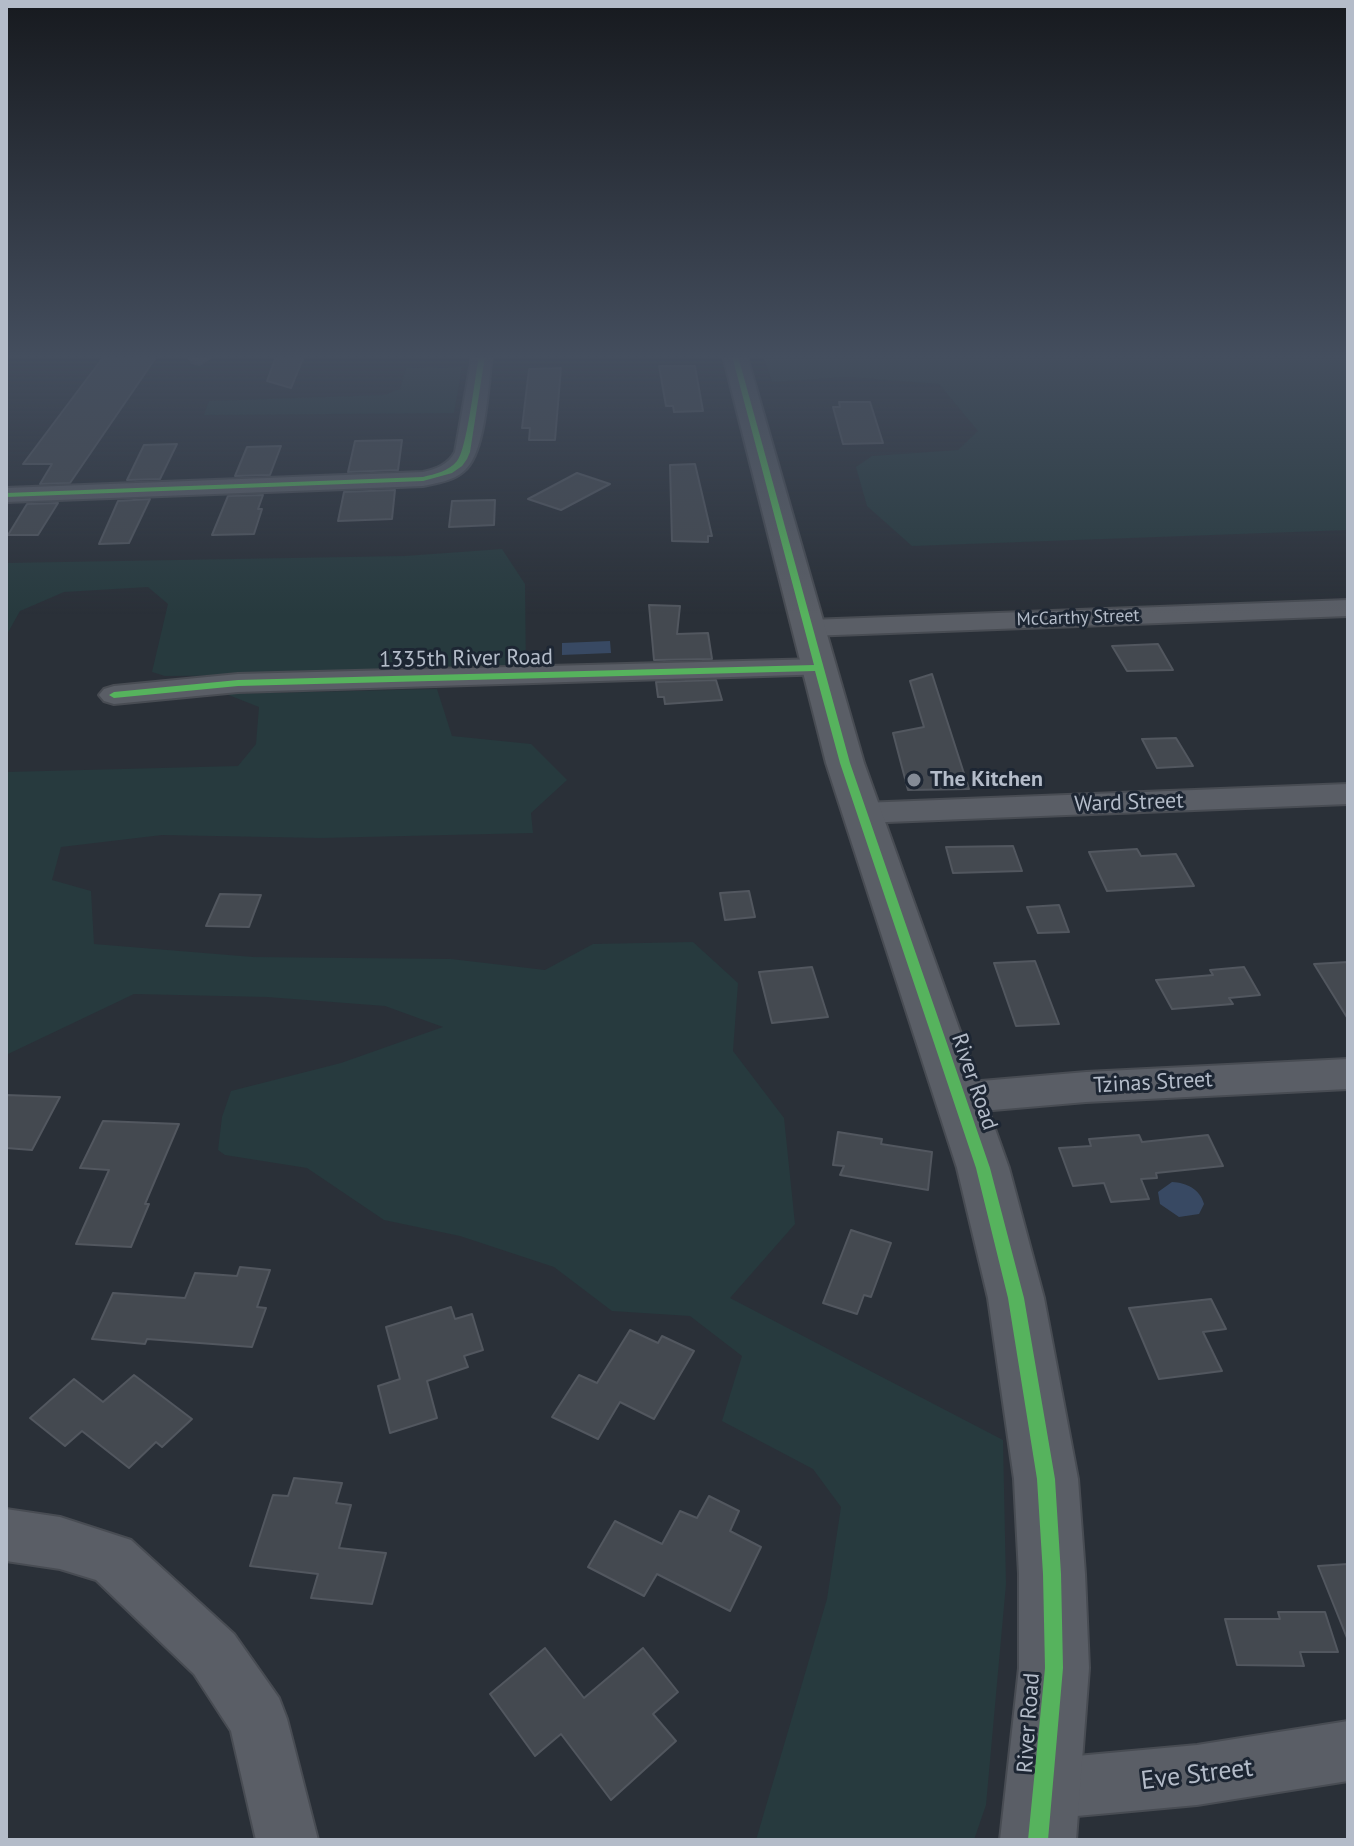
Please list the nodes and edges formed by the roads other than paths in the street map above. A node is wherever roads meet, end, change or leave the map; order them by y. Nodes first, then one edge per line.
1 (468, 442) edge
2 (758, 442) edge
3 (6, 495) edge
4 (1348, 608) edge
5 (814, 648) junction
6 (114, 695) dead end
7 (1348, 794) edge
8 (862, 813) junction
9 (1348, 1074) edge
10 (958, 1098) junction
11 (6, 1535) edge
12 (1348, 1751) edge
13 (1041, 1814) edge
14 (287, 1840) edge

1 - 3 street
2 - 5 street, River Road
4 - 5 street, McCarthy Street
5 - 6 street, 1335th River Road
5 - 8 street, River Road
7 - 8 street, Ward Street
8 - 10 street, River Road
9 - 10 street, Tzinas Street
10 - 13 street, River Road
11 - 14 street
12 - 13 street, Eve Street

